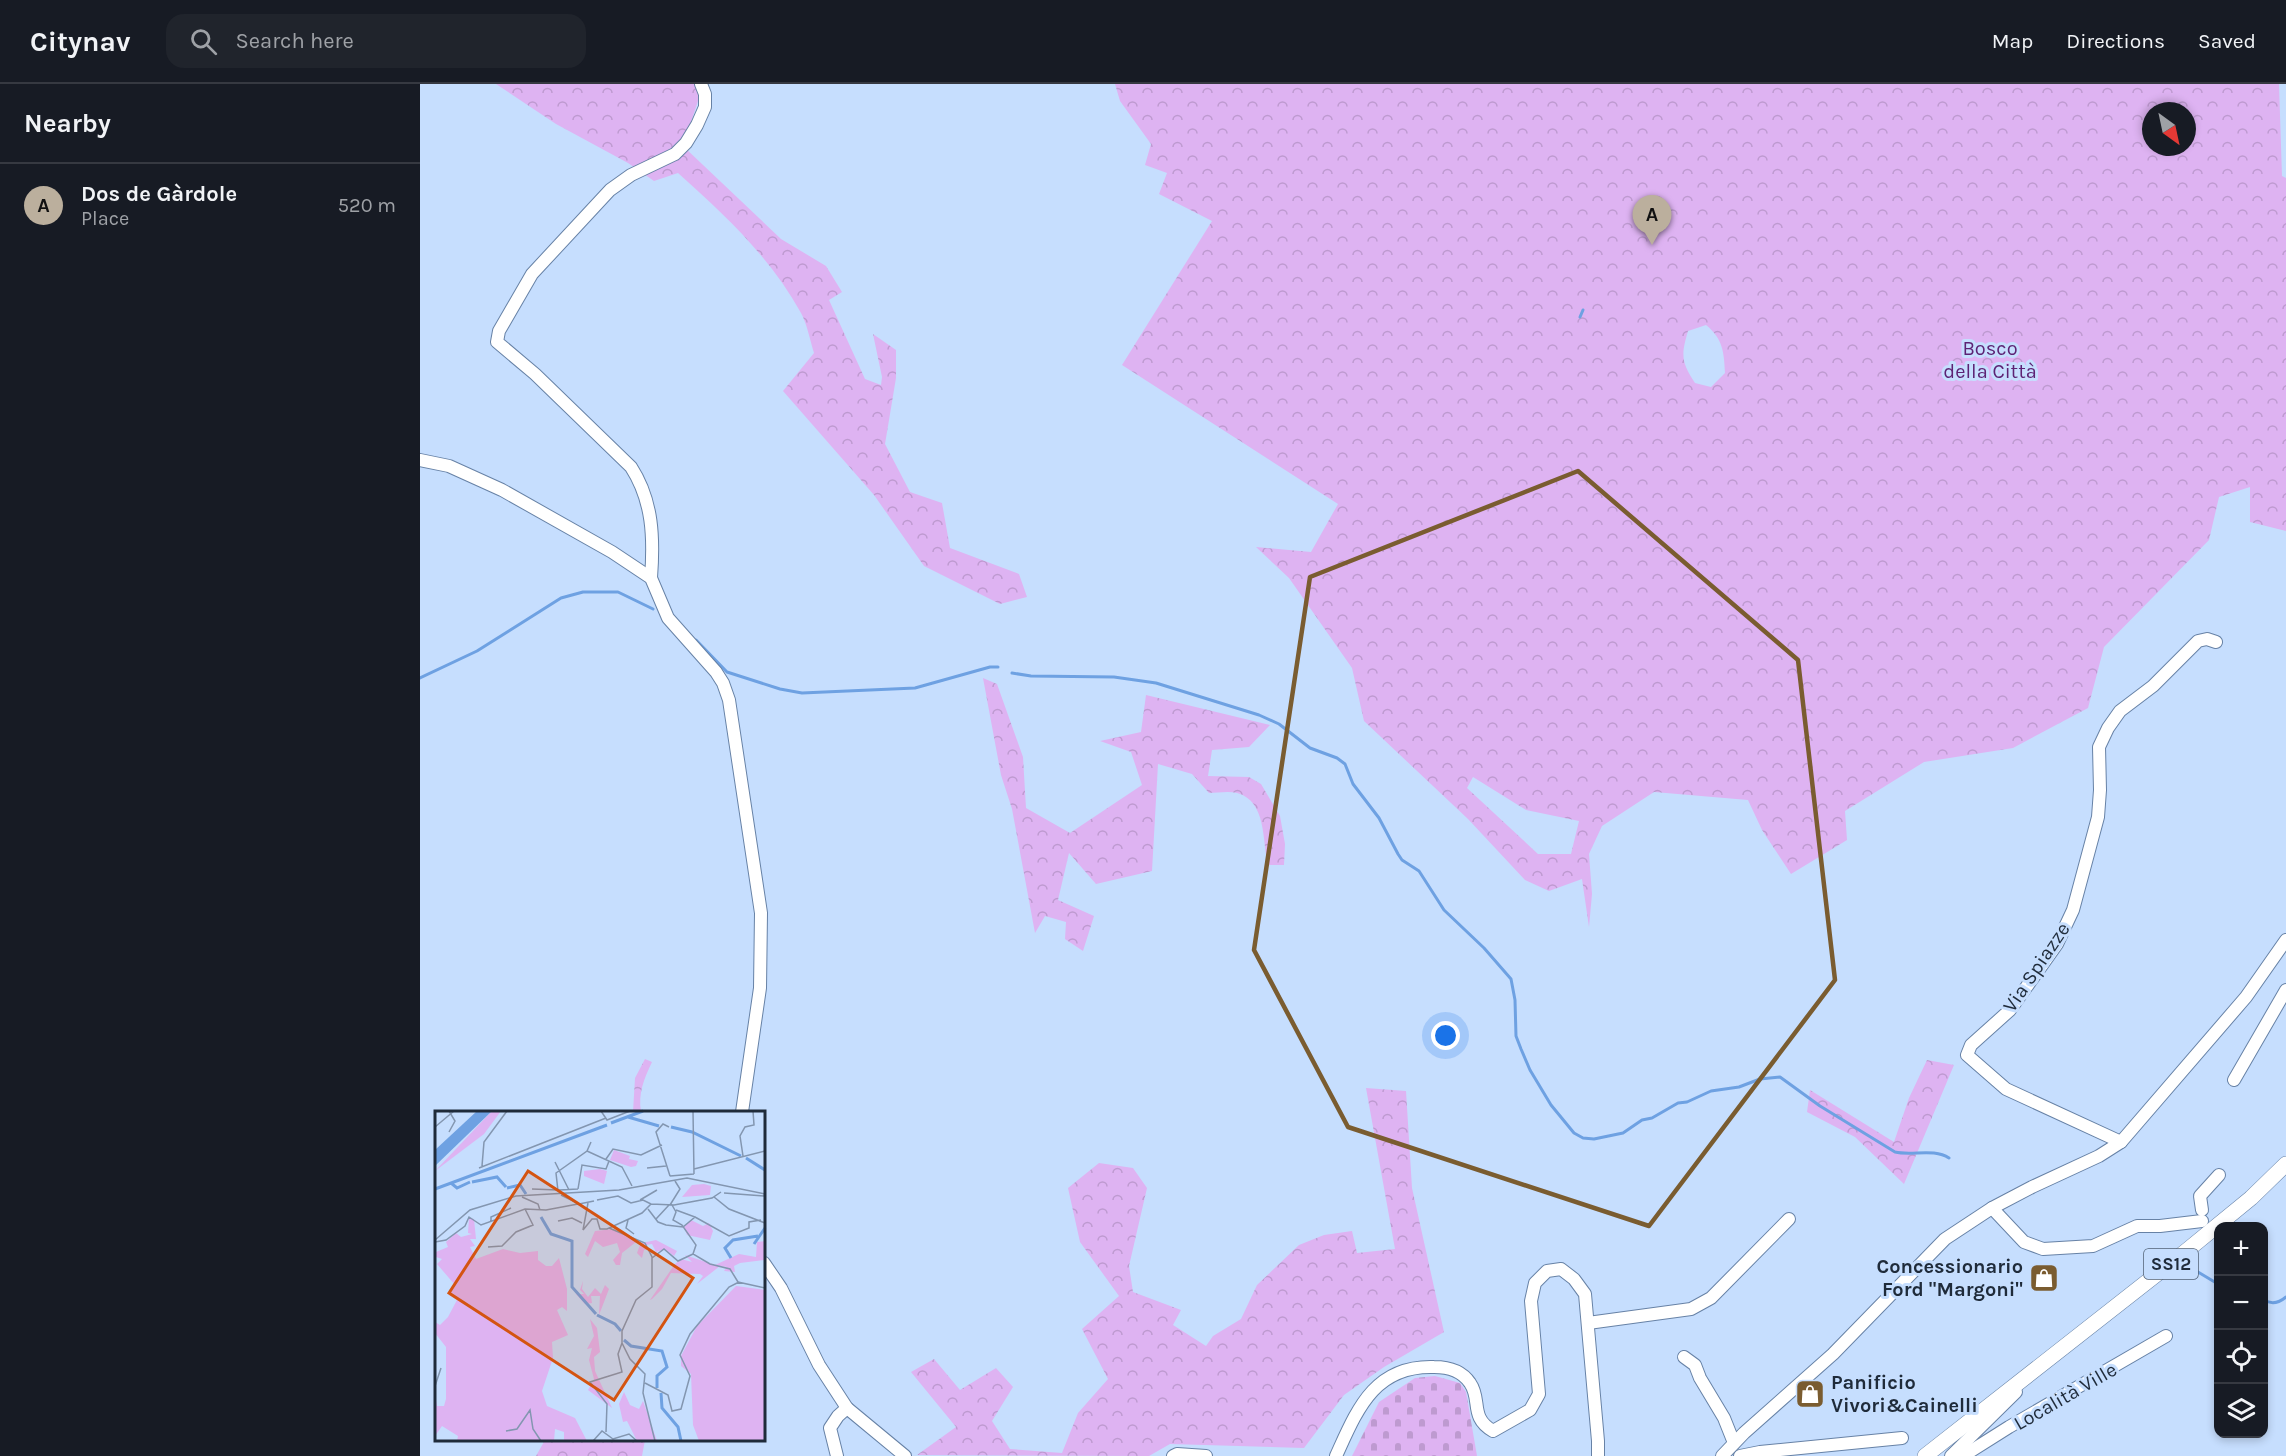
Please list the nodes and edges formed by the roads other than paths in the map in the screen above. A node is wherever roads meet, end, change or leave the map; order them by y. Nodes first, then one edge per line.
1 (701, 84) edge
2 (420, 460) edge
3 (651, 578) junction
4 (2216, 642) dead end
5 (2286, 940) edge
6 (2285, 992) edge
7 (2234, 1080) dead end
8 (742, 1111) edge
9 (2121, 1142) junction
10 (2286, 1164) edge
11 (2219, 1175) dead end
12 (1992, 1208) junction
13 (1789, 1219) dead end
14 (765, 1264) edge
15 (1588, 1323) junction
16 (2166, 1336) dead end
17 (1684, 1357) dead end
18 (2051, 1358) junction
19 (847, 1408) junction
20 (1348, 1430) junction
21 (1902, 1438) dead end
22 (1734, 1443) junction
23 (1765, 1454) edge
24 (837, 1456) edge
25 (905, 1456) edge
26 (1173, 1456) edge
27 (1206, 1456) edge
28 (1324, 1456) edge
29 (1336, 1456) edge
30 (1598, 1456) edge
31 (1722, 1456) edge
32 (1740, 1456) edge
33 (1925, 1456) edge
34 (1951, 1456) edge
35 (1964, 1456) edge

1 - 3 street
2 - 3 street
3 - 8 street
4 - 9 street, Via Spiazze
5 - 9 street
6 - 7 street
9 - 12 street
10 - 18 main road, SS12
11 - 12 street
12 - 22 street
13 - 15 street
14 - 19 street
15 - 20 street
15 - 30 street
16 - 35 street, Località Ville
17 - 22 street
18 - 33 main road, SS12
18 - 34 street
19 - 24 street
19 - 25 street
20 - 28 street
20 - 29 street
21 - 23 street
22 - 31 street
23 - 32 street
26 - 27 street

